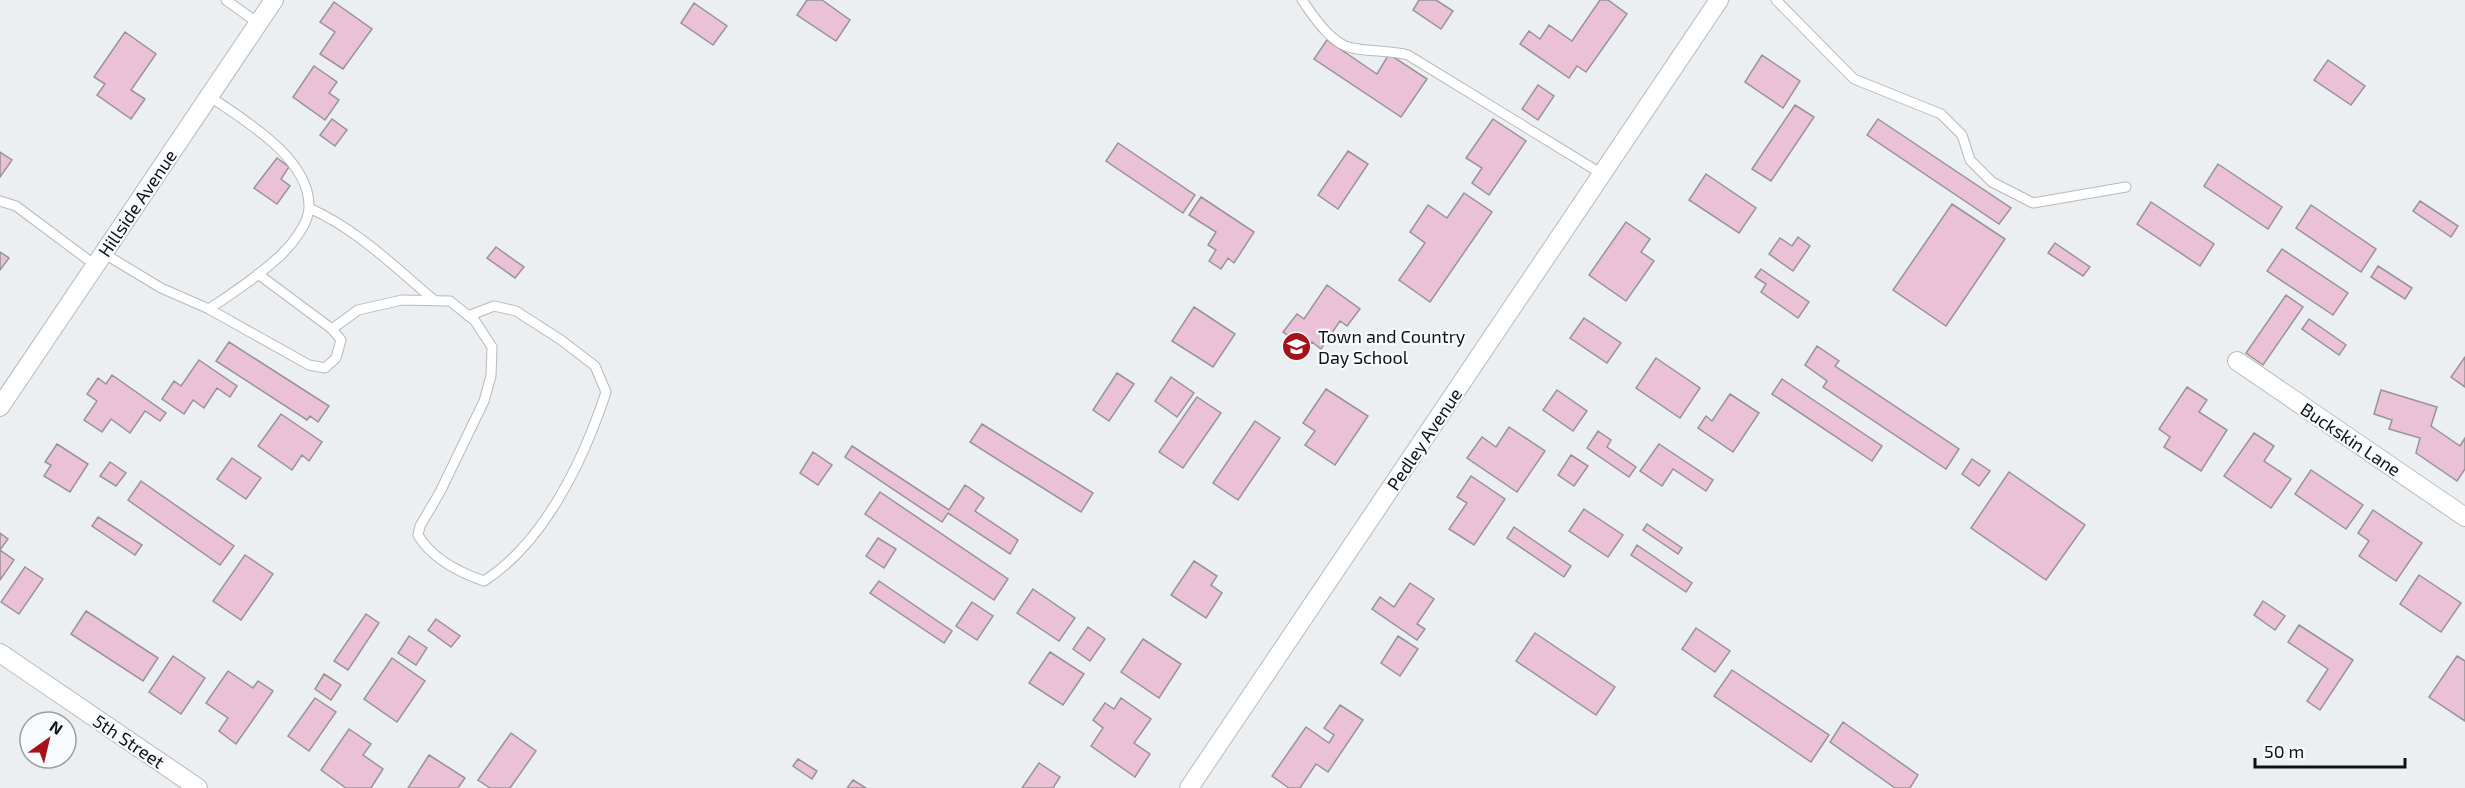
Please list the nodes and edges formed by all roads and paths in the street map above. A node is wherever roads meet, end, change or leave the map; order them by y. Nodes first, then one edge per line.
1 (226, 0) edge
2 (274, 0) edge
3 (1302, 0) edge
4 (1719, 0) edge
5 (1776, 0) edge
6 (258, 23) junction
7 (209, 96) junction
8 (1602, 174) junction
9 (2126, 187) dead end
10 (0, 201) edge
11 (309, 208) junction
12 (99, 259) junction
13 (258, 274) junction
14 (435, 301) junction
15 (209, 309) junction
16 (468, 315) junction
17 (332, 329) junction
18 (2236, 361) dead end
19 (0, 407) edge
20 (2465, 517) edge
21 (0, 653) edge
22 (198, 788) edge
23 (1189, 788) edge

1 - 6 lane
2 - 6 street, Hillside Avenue
3 - 8 lane
4 - 8 street, Pedley Avenue
5 - 9 lane
6 - 7 street, Hillside Avenue
7 - 11 lane
7 - 12 street, Hillside Avenue
8 - 23 street, Pedley Avenue
10 - 12 lane
11 - 13 lane
11 - 14 lane
12 - 15 lane
12 - 19 street, Hillside Avenue
13 - 15 lane
13 - 17 lane
14 - 16 lane
14 - 17 lane
15 - 17 lane
16 - 16 lane
18 - 20 street, Buckskin Lane
21 - 22 street, 5th Street

